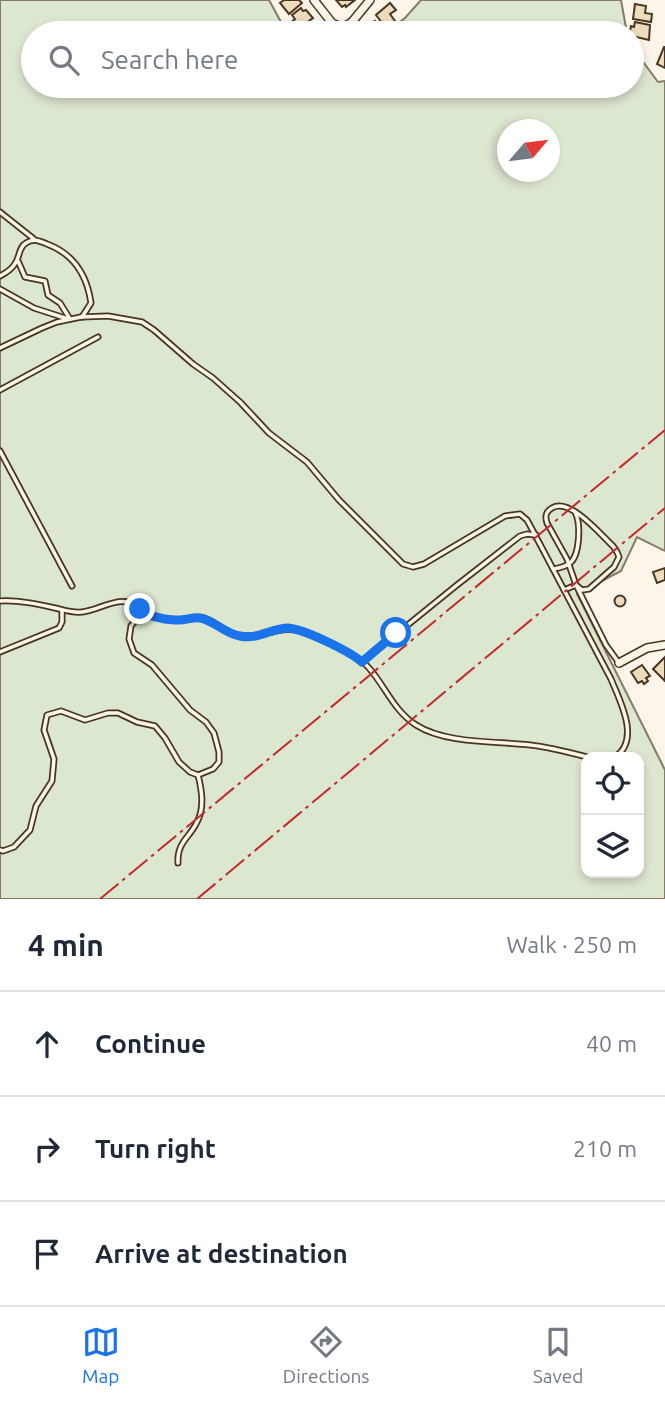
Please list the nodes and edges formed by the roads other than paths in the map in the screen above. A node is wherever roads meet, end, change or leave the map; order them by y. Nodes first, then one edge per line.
1 (314, 0) edge
2 (370, 0) edge
3 (330, 21) edge
4 (353, 21) edge
5 (0, 212) edge
6 (34, 239) junction
7 (18, 260) junction
8 (0, 276) edge
9 (0, 289) edge
10 (81, 317) junction
11 (70, 319) junction
12 (98, 337) dead end
13 (0, 348) edge
14 (0, 390) edge
15 (0, 451) edge
16 (575, 512) junction
17 (536, 535) junction
18 (569, 565) junction
19 (553, 569) junction
20 (576, 585) junction
21 (72, 586) dead end
22 (564, 590) junction
23 (0, 601) edge
24 (62, 610) junction
25 (141, 613) junction
26 (665, 644) edge
27 (0, 652) edge
28 (362, 662) junction
29 (619, 663) joint
30 (622, 752) edge
31 (581, 756) edge
32 (198, 775) junction
33 (0, 850) edge
34 (178, 863) dead end

1 - 3 street
2 - 4 street
5 - 6 lane
6 - 7 lane
6 - 10 lane
7 - 8 lane
7 - 11 lane
9 - 11 lane
10 - 11 lane
10 - 17 lane
11 - 13 lane
12 - 14 lane
15 - 21 lane
16 - 18 lane
16 - 18 lane
16 - 20 lane
17 - 19 lane
17 - 28 lane
18 - 19 lane
18 - 20 lane
19 - 22 lane
20 - 22 lane
20 - 29 lane
22 - 30 lane
23 - 24 lane
24 - 25 lane
24 - 27 lane
25 - 28 lane
25 - 32 lane
26 - 29 street
28 - 31 lane
32 - 33 lane
32 - 34 lane

